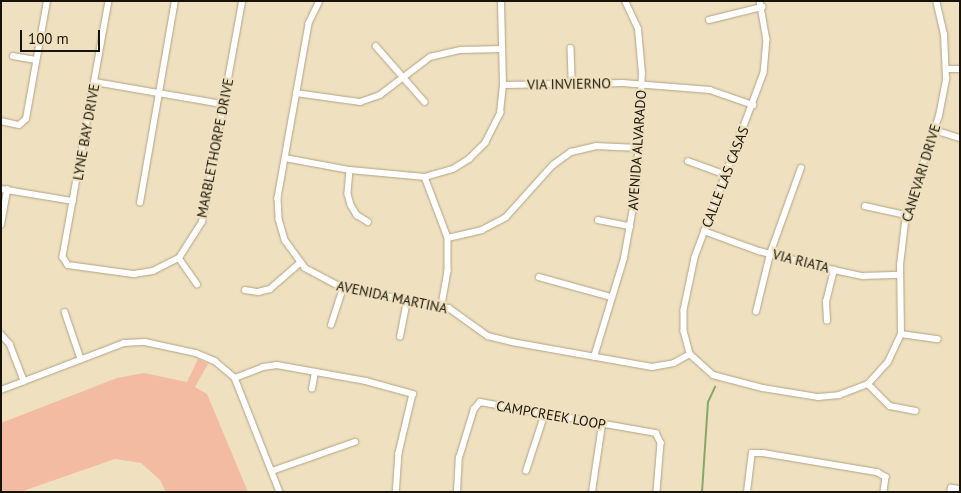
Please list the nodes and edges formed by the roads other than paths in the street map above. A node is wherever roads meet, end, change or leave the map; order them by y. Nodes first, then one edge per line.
1 (47, 1) edge
2 (109, 1) edge
3 (175, 1) edge
4 (242, 1) edge
5 (320, 1) edge
6 (501, 1) edge
7 (625, 1) edge
8 (936, 1) edge
9 (761, 4) edge
10 (709, 20) dead end
11 (376, 46) dead end
12 (571, 48) dead end
13 (502, 49) junction
14 (13, 56) dead end
15 (36, 60) junction
16 (947, 69) junction
17 (960, 69) edge
18 (404, 75) junction
19 (95, 82) junction
20 (572, 83) junction
21 (642, 84) junction
22 (503, 85) junction
23 (159, 93) junction
24 (296, 94) junction
25 (425, 102) dead end
26 (223, 104) junction
27 (753, 105) junction
28 (1, 121) edge
29 (934, 130) junction
30 (960, 138) edge
31 (639, 148) junction
32 (284, 158) junction
33 (688, 161) dead end
34 (801, 168) dead end
35 (350, 170) junction
36 (724, 174) junction
37 (425, 177) junction
38 (4, 189) edge
39 (73, 201) junction
40 (140, 203) dead end
41 (865, 206) dead end
42 (906, 215) junction
43 (598, 220) dead end
44 (368, 222) dead end
45 (1, 225) edge
46 (630, 226) junction
47 (704, 231) junction
48 (448, 238) junction
49 (770, 254) junction
50 (179, 258) junction
51 (300, 263) junction
52 (834, 270) junction
53 (539, 276) dead end
54 (900, 276) junction
55 (197, 284) dead end
56 (343, 288) junction
57 (245, 290) dead end
58 (611, 297) junction
59 (407, 300) junction
60 (442, 306) junction
61 (65, 312) dead end
62 (756, 312) dead end
63 (827, 321) dead end
64 (331, 324) dead end
65 (1, 334) edge
66 (901, 334) junction
67 (400, 337) dead end
68 (938, 339) dead end
69 (690, 354) junction
70 (594, 357) junction
71 (81, 359) junction
72 (316, 372) junction
73 (235, 378) junction
74 (24, 381) junction
75 (868, 384) junction
76 (312, 389) dead end
77 (1, 390) edge
78 (916, 411) dead end
79 (544, 416) junction
80 (602, 425) junction
81 (355, 442) dead end
82 (272, 471) junction
83 (526, 471) dead end
84 (960, 489) edge
85 (280, 492) edge
86 (396, 492) edge
87 (456, 492) edge
88 (592, 492) edge
89 (657, 492) edge
90 (747, 492) edge
91 (884, 492) edge
92 (950, 492) edge

1 - 15 street
2 - 19 street, LYNE BAY DRIVE
3 - 23 street
4 - 26 street, MARBLETHORPE DRIVE
5 - 24 street, AVENIDA MARTINA
6 - 13 street
7 - 21 street, AVENIDA ALVARADO
8 - 16 street, CANEVARI DRIVE
9 - 10 street
9 - 27 street, CALLE LAS CASAS
11 - 18 street
12 - 20 street
13 - 18 street
13 - 22 street
14 - 15 street
15 - 28 street
16 - 17 street
16 - 29 street, CANEVARI DRIVE
18 - 24 street
18 - 25 street
19 - 23 street
19 - 39 street, LYNE BAY DRIVE
20 - 21 street, VIA INVIERNO
20 - 22 street, VIA INVIERNO
21 - 27 street, VIA INVIERNO
21 - 31 street, AVENIDA ALVARADO
22 - 37 street
23 - 26 street
23 - 40 street
24 - 32 street, AVENIDA MARTINA
26 - 50 street, MARBLETHORPE DRIVE
27 - 36 street, CALLE LAS CASAS
29 - 30 street
29 - 42 street, CANEVARI DRIVE
31 - 46 street, AVENIDA ALVARADO
31 - 48 street
32 - 35 street
32 - 51 street, AVENIDA MARTINA
33 - 36 street
34 - 49 street
35 - 37 street
35 - 44 street
36 - 47 street, CALLE LAS CASAS
37 - 48 street
38 - 39 street
38 - 45 street
39 - 50 street, LYNE BAY DRIVE
41 - 42 street
42 - 54 street, CANEVARI DRIVE
43 - 46 street
46 - 58 street, AVENIDA ALVARADO
47 - 49 street, VIA RIATA
47 - 69 street, CALLE LAS CASAS
48 - 60 street
49 - 52 street, VIA RIATA
49 - 62 street
50 - 55 street
51 - 56 street, AVENIDA MARTINA
51 - 57 street
52 - 54 street, VIA RIATA
52 - 63 street
53 - 58 street
54 - 66 street, CANEVARI DRIVE
56 - 59 street, AVENIDA MARTINA
56 - 64 street
58 - 70 street, AVENIDA ALVARADO
59 - 60 street, AVENIDA MARTINA
59 - 67 street
60 - 70 street, AVENIDA MARTINA
61 - 71 street
65 - 74 street
66 - 68 street
66 - 75 street, CANEVARI DRIVE
69 - 70 street, AVENIDA MARTINA
69 - 75 street, CANEVARI DRIVE
71 - 73 street
71 - 74 street
72 - 73 street
72 - 76 street
72 - 86 street
73 - 82 street
74 - 77 street
75 - 78 street
79 - 80 street, CAMPCREEK LOOP
79 - 83 street
79 - 87 street, CAMPCREEK LOOP
80 - 88 street
80 - 89 street, CAMPCREEK LOOP
81 - 82 street
82 - 85 street
84 - 92 street
90 - 91 street

